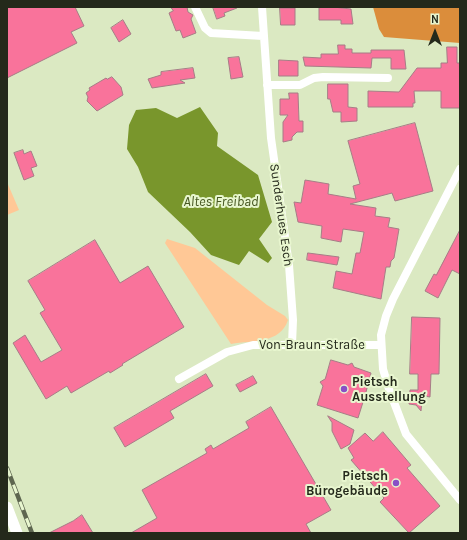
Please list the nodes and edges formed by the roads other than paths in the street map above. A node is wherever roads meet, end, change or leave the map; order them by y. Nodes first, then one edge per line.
1 (195, 7) edge
2 (262, 7) edge
3 (264, 36) junction
4 (388, 78) dead end
5 (267, 86) junction
6 (460, 169) edge
7 (292, 344) junction
8 (381, 345) junction
9 (179, 379) dead end
10 (460, 500) edge
11 (7, 507) edge
12 (18, 533) edge

1 - 3 street
2 - 3 street, Sunderhues Esch
3 - 5 street, Sunderhues Esch
4 - 5 street
5 - 7 street, Sunderhues Esch
6 - 8 street, Von-Braun-Straße
7 - 8 street, Von-Braun-Straße
7 - 9 street, Von-Braun-Straße
8 - 10 street, Von-Braun-Straße
11 - 12 main road

